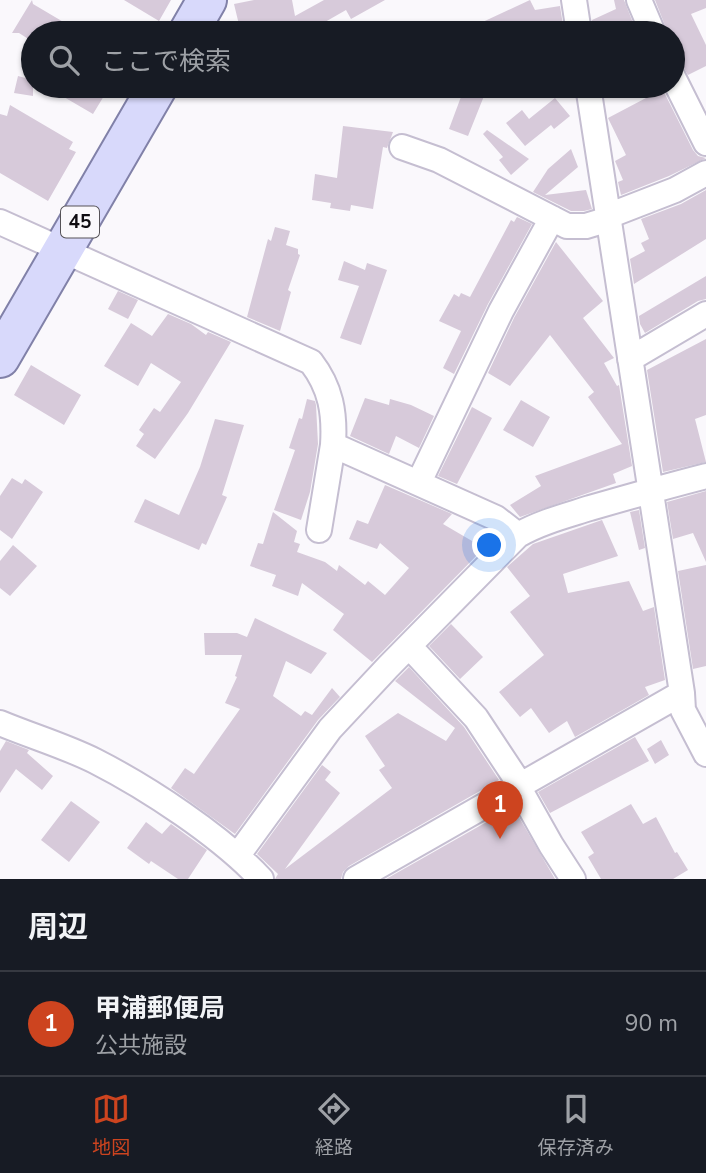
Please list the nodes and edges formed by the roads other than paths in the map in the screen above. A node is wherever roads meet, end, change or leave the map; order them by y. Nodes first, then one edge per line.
1 (207, 0) edge
2 (574, 0) edge
3 (639, 0) edge
4 (195, 21) edge
5 (577, 21) edge
6 (648, 21) edge
7 (151, 98) edge
8 (590, 98) edge
9 (684, 98) edge
10 (706, 143) edge
11 (402, 147) dead end
12 (706, 173) edge
13 (552, 218) junction
14 (609, 218) junction
15 (0, 222) edge
16 (63, 251) junction
17 (706, 314) edge
18 (0, 358) edge
19 (630, 359) junction
20 (333, 445) junction
21 (706, 476) edge
22 (419, 482) junction
23 (649, 491) junction
24 (319, 530) dead end
25 (518, 535) junction
26 (409, 646) junction
27 (682, 694) junction
28 (0, 723) edge
29 (706, 754) edge
30 (519, 788) junction
31 (245, 869) edge
32 (356, 879) edge
33 (573, 879) edge

1 - 4 main road
2 - 5 street
3 - 6 street
7 - 16 main road, 45
8 - 14 street
9 - 10 street
11 - 13 street
12 - 14 street
13 - 14 street
13 - 22 street
14 - 19 street
15 - 16 street
16 - 18 main road, 45
16 - 20 street
17 - 19 street
19 - 23 street
20 - 22 street
20 - 24 street
21 - 23 street
22 - 25 street
23 - 25 street
23 - 27 street
25 - 26 street
26 - 30 street
26 - 31 street
27 - 29 street
27 - 30 street
28 - 31 street
30 - 32 street
30 - 33 street

